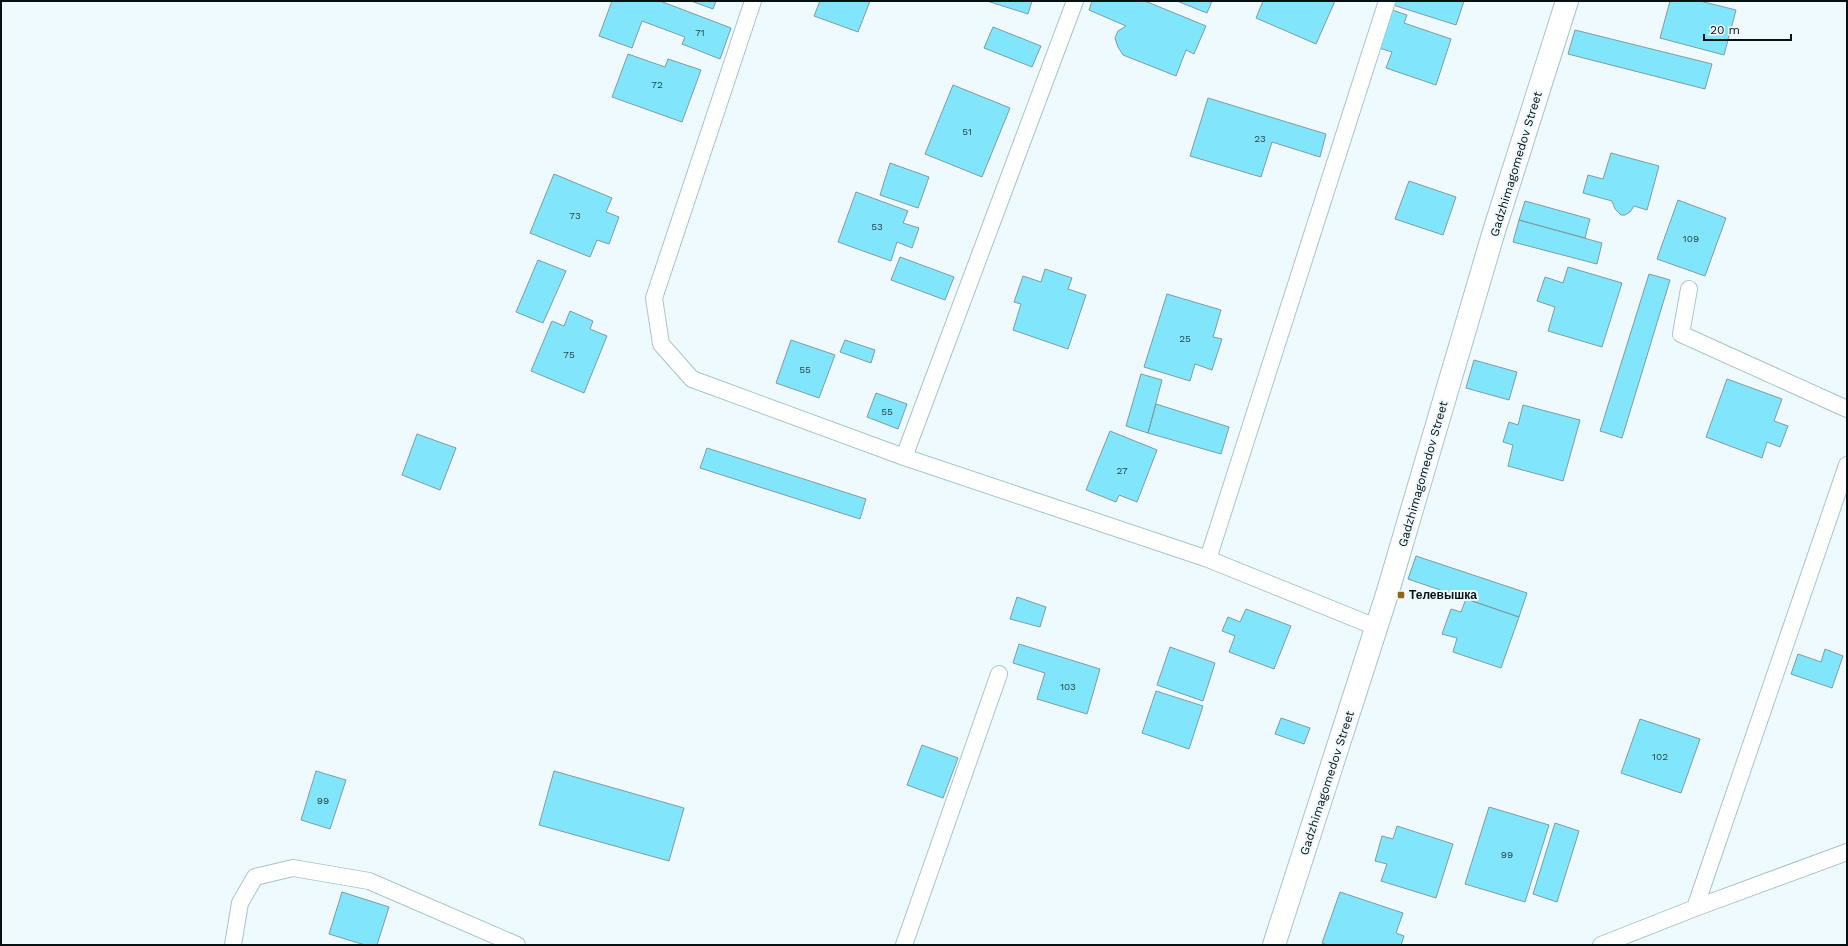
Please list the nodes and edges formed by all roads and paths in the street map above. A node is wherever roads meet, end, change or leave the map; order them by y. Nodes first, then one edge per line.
1 (753, 1) edge
2 (1075, 1) edge
3 (1387, 1) edge
4 (1566, 1) edge
5 (1689, 289) dead end
6 (1847, 409) edge
7 (904, 457) junction
8 (1847, 465) edge
9 (1208, 559) junction
10 (1376, 627) junction
11 (999, 674) dead end
12 (1847, 852) edge
13 (1695, 908) junction
14 (233, 945) edge
15 (517, 945) edge
16 (904, 945) edge
17 (1274, 945) edge
18 (1601, 945) edge

1 - 7 lane
2 - 7 lane
3 - 9 lane
4 - 10 street, Gadzhimagomedov Street
5 - 6 lane
7 - 9 lane
8 - 13 lane
9 - 10 lane
10 - 17 street, Gadzhimagomedov Street
11 - 16 lane
12 - 13 lane
13 - 18 lane
14 - 15 lane

